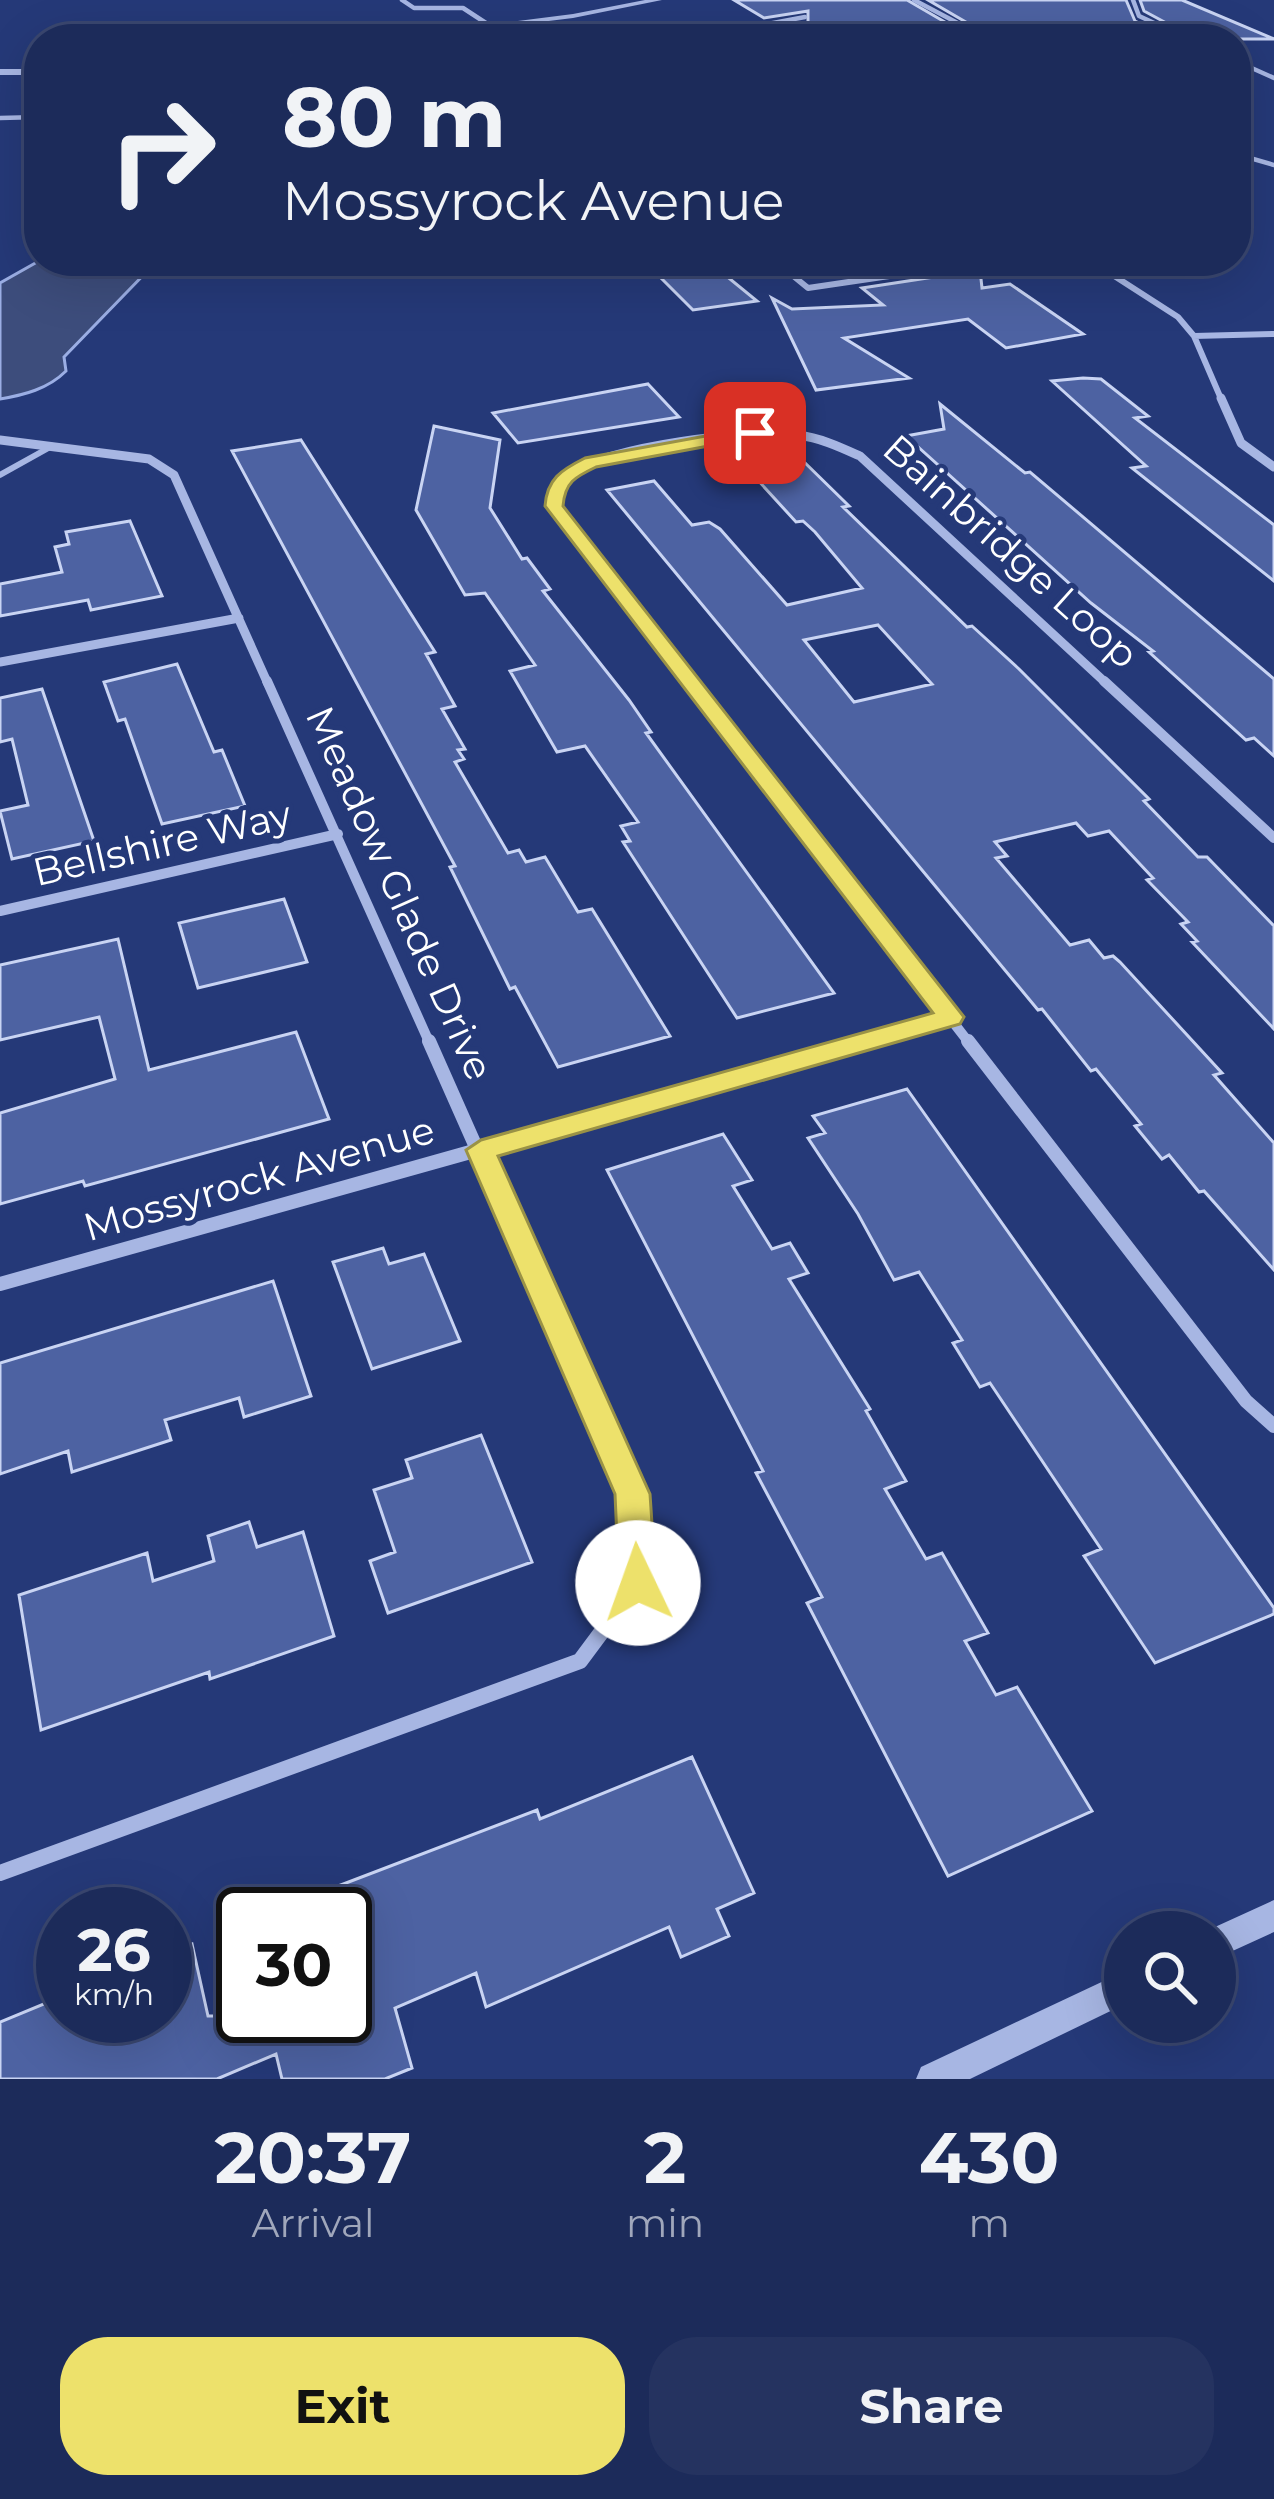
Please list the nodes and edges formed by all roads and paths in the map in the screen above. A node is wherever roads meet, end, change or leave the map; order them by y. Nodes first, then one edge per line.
1 (402, 0) edge
2 (658, 0) edge
3 (914, 0) edge
4 (1133, 0) edge
5 (805, 17) dead end
6 (486, 24) edge
7 (516, 24) edge
8 (767, 24) edge
9 (960, 24) edge
10 (1156, 24) edge
11 (794, 276) edge
12 (889, 276) edge
13 (1114, 276) edge
14 (1274, 334) edge
15 (1194, 336) junction
16 (0, 440) edge
17 (52, 446) junction
18 (1274, 467) edge
19 (0, 475) edge
20 (239, 618) junction
21 (0, 662) edge
22 (338, 834) junction
23 (1274, 838) edge
24 (0, 911) edge
25 (951, 1017) junction
26 (481, 1150) junction
27 (0, 1284) edge
28 (1274, 1426) edge
29 (0, 1873) edge
30 (1274, 1916) edge
31 (1236, 1933) edge
32 (1104, 1997) edge
33 (933, 2079) edge

1 - 6 lane
2 - 7 street
3 - 9 street
4 - 10 street
5 - 8 street
11 - 12 street
13 - 15 street
14 - 15 street
15 - 18 street
16 - 17 street, Meadow Glade Drive
17 - 19 lane
17 - 20 street, Meadow Glade Drive
20 - 21 street
20 - 22 street, Meadow Glade Drive
22 - 24 street, Bellshire Way
22 - 26 street, Meadow Glade Drive
23 - 25 street, Bainbridge Loop
25 - 26 street, Mossyrock Avenue
25 - 28 street, Bainbridge Loop
26 - 27 street, Mossyrock Avenue
26 - 29 street, Meadow Glade Drive
30 - 31 street
32 - 33 street

